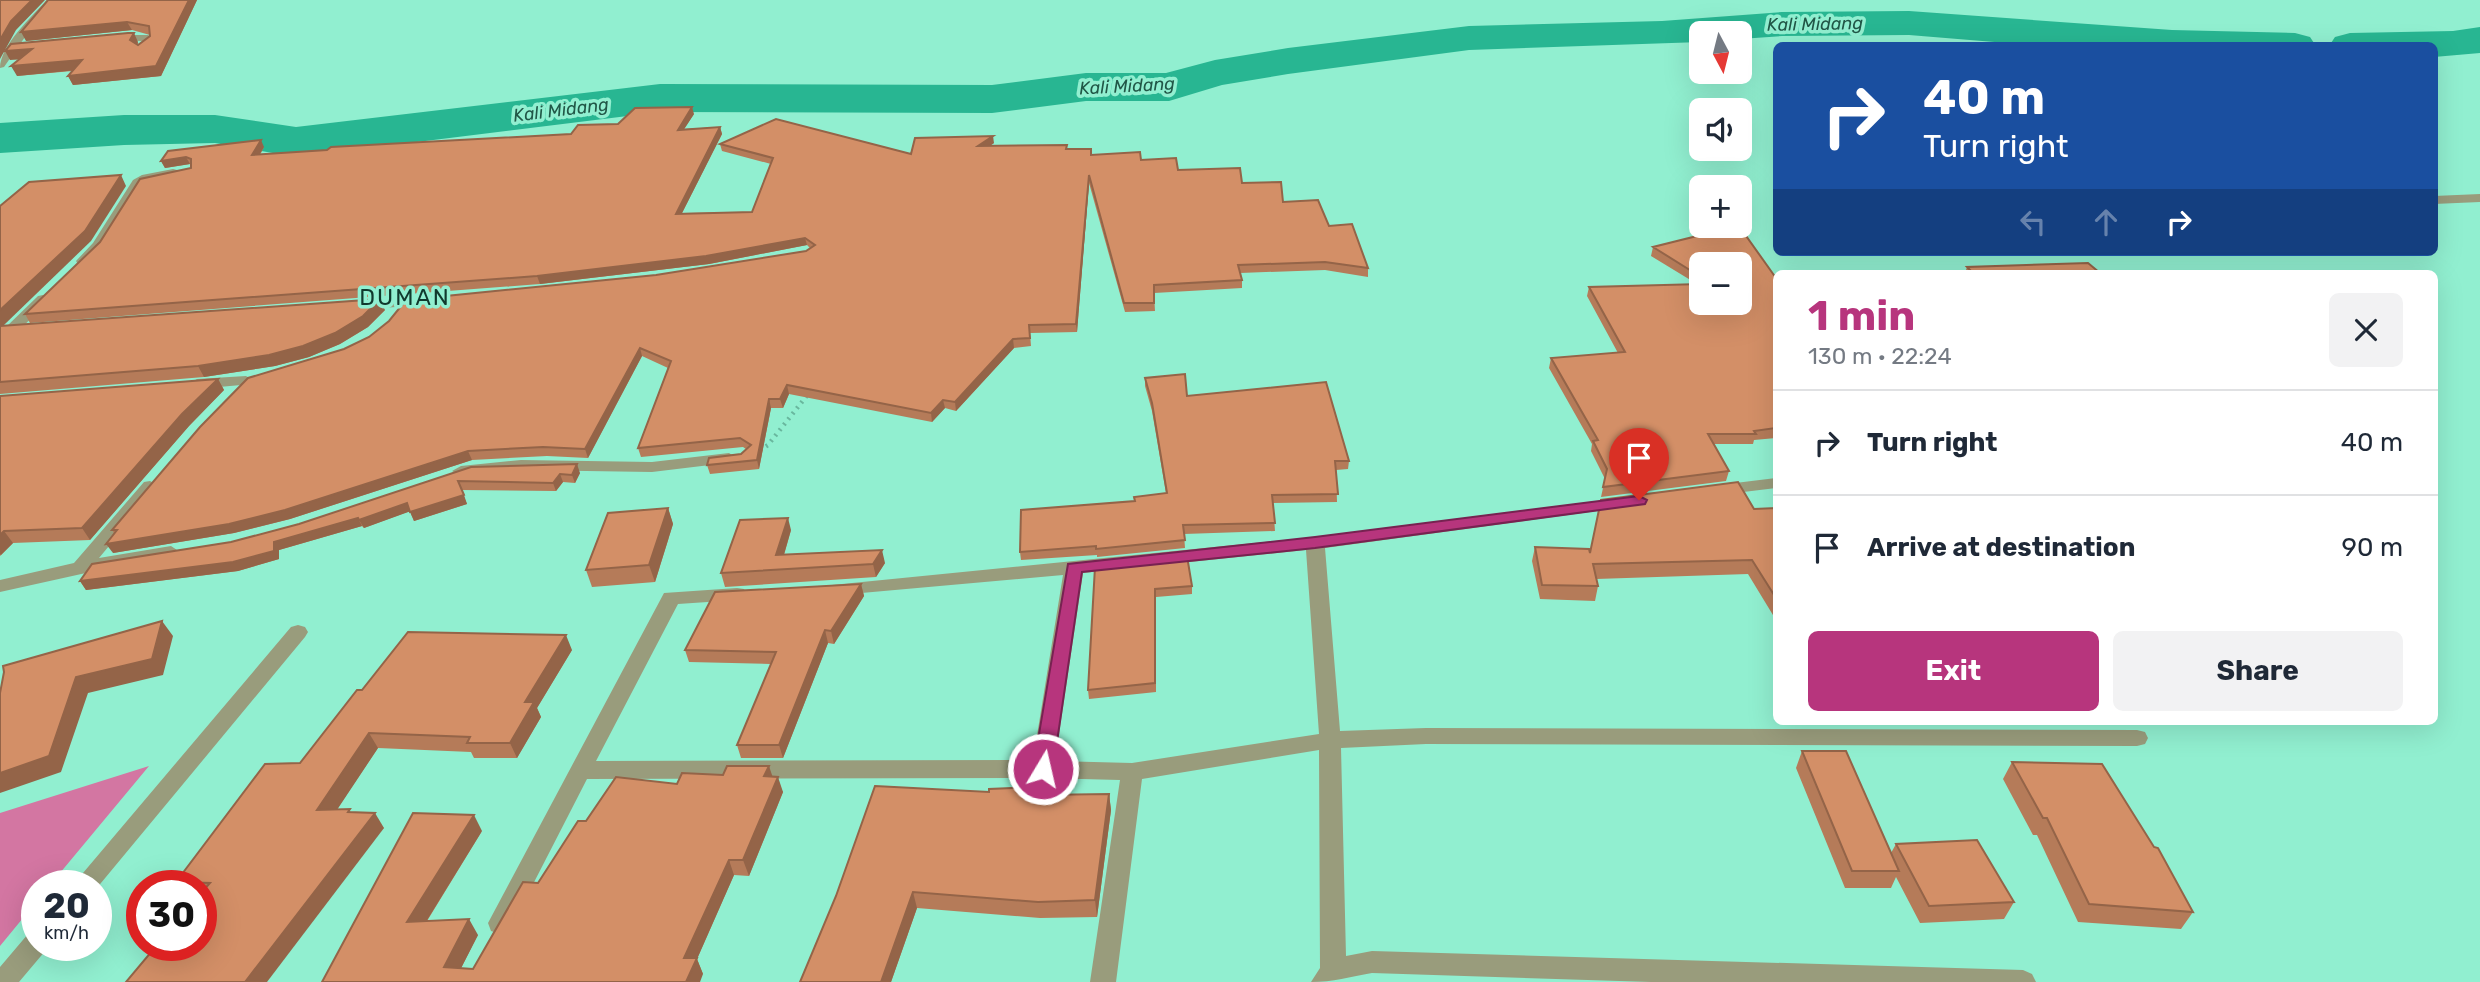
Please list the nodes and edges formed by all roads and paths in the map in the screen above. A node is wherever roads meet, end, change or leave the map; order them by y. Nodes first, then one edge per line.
1 (52, 0) edge
2 (99, 39) edge
3 (25, 47) edge
4 (14, 48) junction
5 (142, 49) edge
6 (0, 65) edge
7 (188, 171) edge
8 (2480, 198) edge
9 (2438, 200) edge
10 (72, 271) edge
11 (55, 288) edge
12 (440, 300) edge
13 (403, 303) junction
14 (346, 308) edge
15 (386, 324) edge
16 (34, 329) edge
17 (5, 331) edge
18 (265, 376) edge
19 (246, 381) junction
20 (177, 386) edge
21 (811, 389) edge
22 (226, 401) edge
23 (743, 455) joint
24 (162, 472) edge
25 (448, 475) edge
26 (1773, 483) edge
27 (1708, 492) edge
28 (1639, 500) edge
29 (1315, 543) junction
30 (188, 550) edge
31 (82, 566) junction
32 (1074, 568) junction
33 (0, 586) edge
34 (822, 590) edge
35 (758, 593) edge
36 (298, 632) dead end
37 (2137, 738) dead end
38 (1330, 740) junction
39 (1043, 769) junction
40 (582, 770) junction
41 (1132, 772) junction
42 (97, 870) edge
43 (488, 947) edge
44 (21, 961) edge
45 (1329, 977) edge
46 (3, 982) edge
47 (1103, 982) edge
48 (2023, 982) edge

1 - 4 street
2 - 5 street
3 - 4 street
4 - 6 street
7 - 10 street
8 - 9 street
11 - 17 street
12 - 13 street
13 - 14 street
13 - 15 street
16 - 17 street
18 - 19 street
19 - 20 street
19 - 22 street
21 - 23 path
23 - 25 street
24 - 31 street
26 - 27 street
28 - 29 street
29 - 32 street
29 - 38 street
30 - 31 street
31 - 33 street
32 - 34 street
32 - 39 street
35 - 40 street
36 - 42 street
37 - 38 street
38 - 41 street
38 - 45 street
39 - 40 street
39 - 41 street
40 - 43 street
41 - 47 street
44 - 46 street
45 - 48 street

